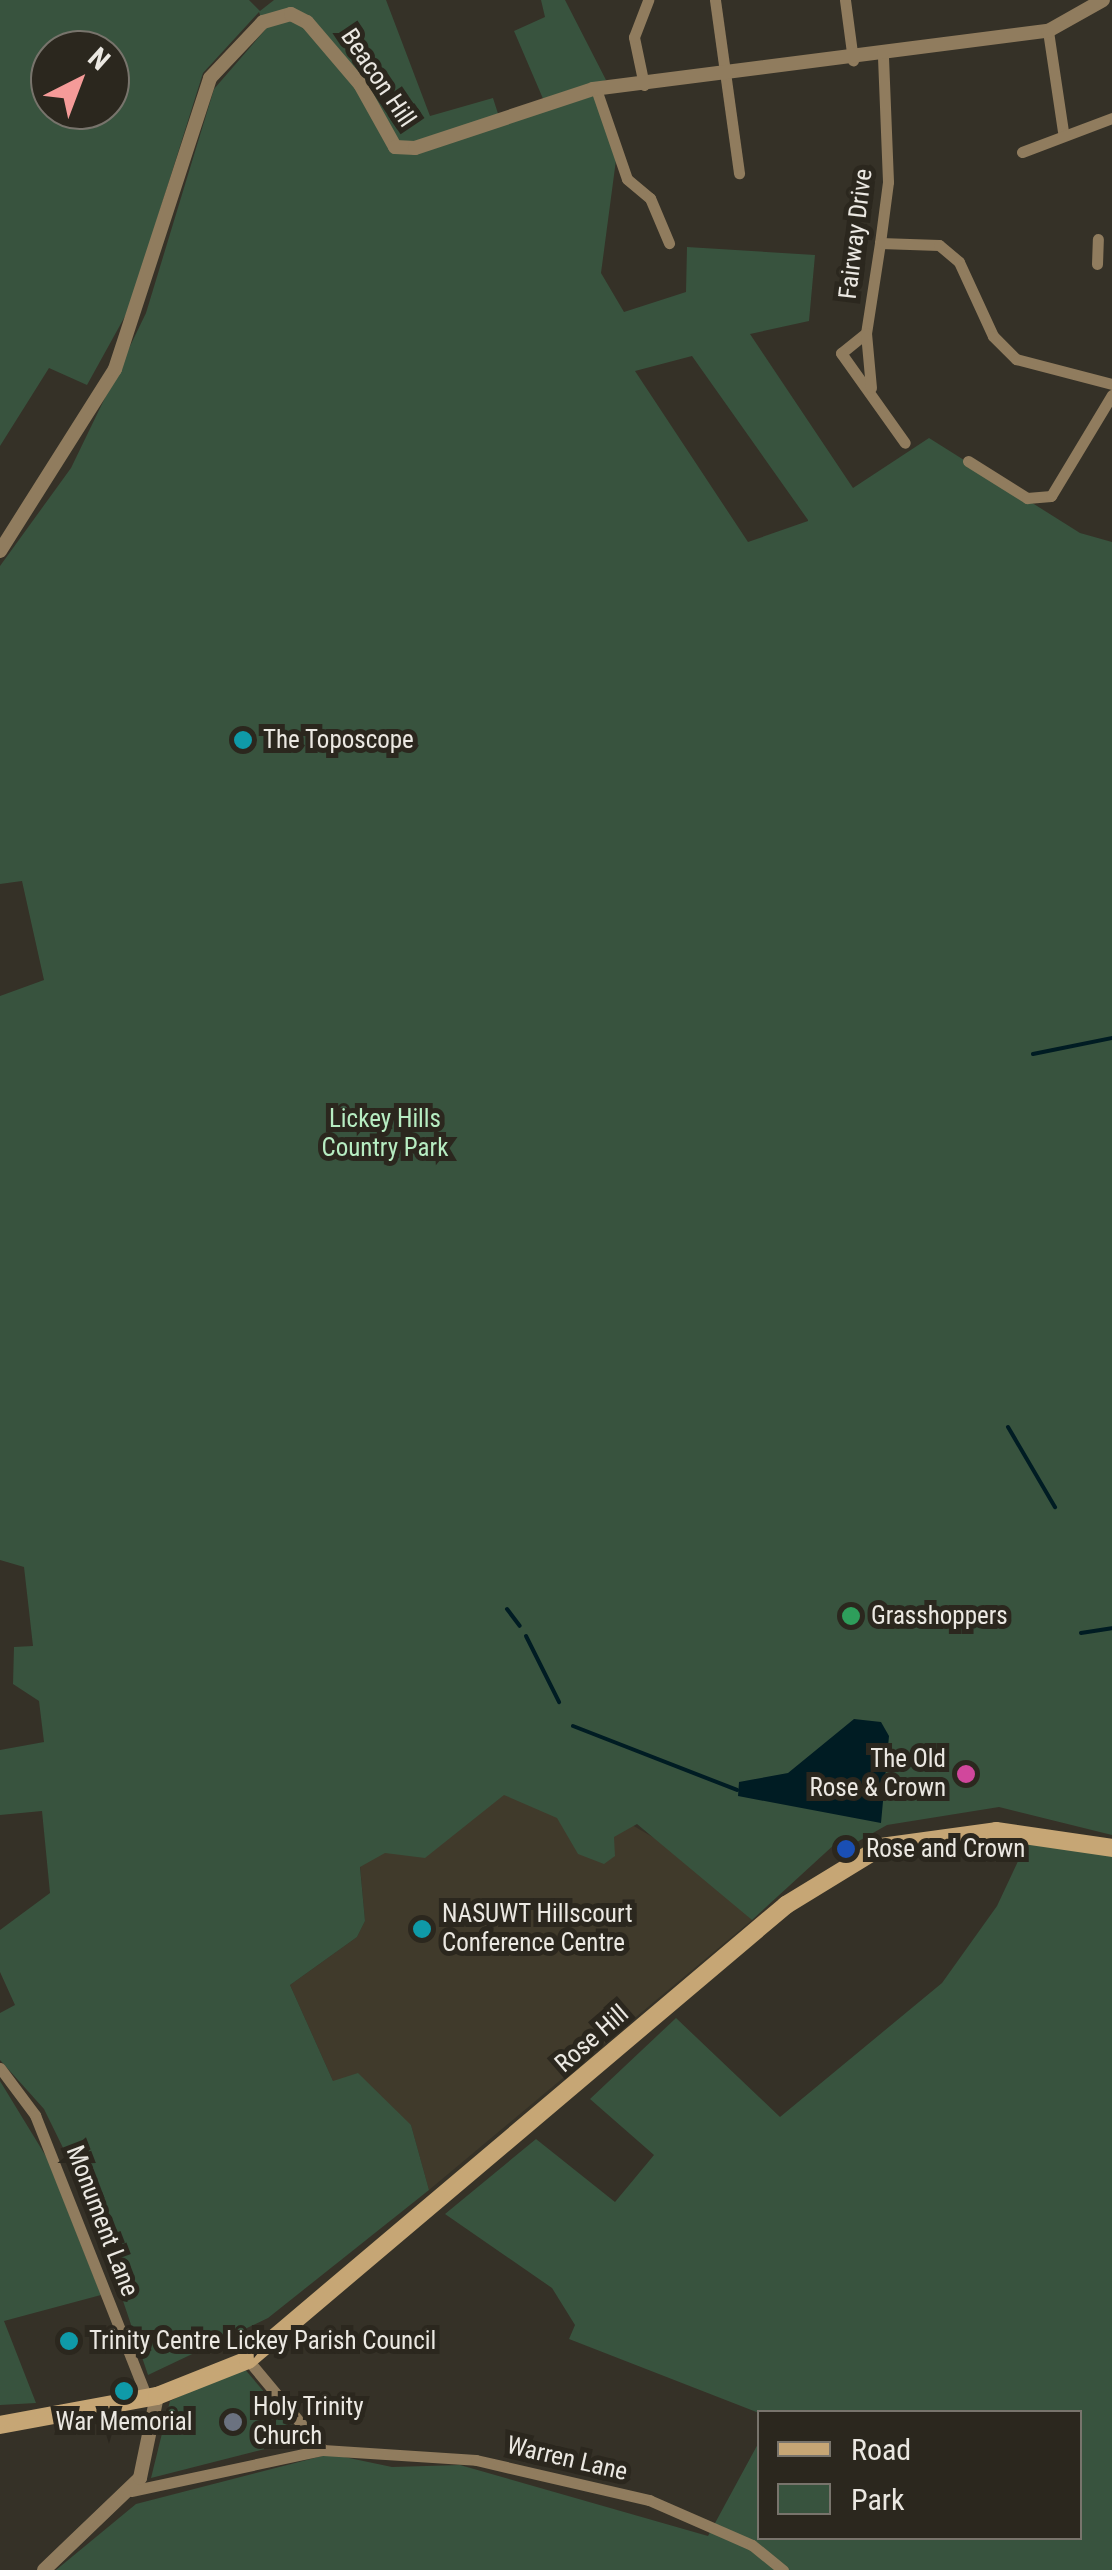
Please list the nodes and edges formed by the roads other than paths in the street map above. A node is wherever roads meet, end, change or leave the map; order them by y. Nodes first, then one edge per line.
1 (648, 0) edge
2 (715, 0) edge
3 (846, 0) edge
4 (1103, 0) edge
5 (1048, 31) junction
6 (883, 57) junction
7 (853, 62) junction
8 (729, 77) junction
9 (644, 85) junction
10 (596, 89) junction
11 (1112, 118) edge
12 (1063, 131) junction
13 (1022, 152) dead end
14 (739, 174) dead end
15 (669, 243) dead end
16 (880, 243) junction
17 (1112, 251) edge
18 (1098, 264) dead end
19 (866, 332) junction
20 (1112, 384) edge
21 (871, 392) junction
22 (1112, 395) edge
23 (904, 443) dead end
24 (968, 461) dead end
25 (0, 551) edge
26 (1112, 1848) edge
27 (0, 2068) edge
28 (248, 2360) junction
29 (152, 2397) junction
30 (0, 2425) edge
31 (323, 2450) junction
32 (131, 2491) junction
33 (44, 2570) edge
34 (783, 2570) edge

1 - 9 street
2 - 8 street
3 - 7 street
4 - 5 street, Beacon Hill
5 - 6 street, Beacon Hill
5 - 12 street
6 - 7 street, Beacon Hill
6 - 16 street, Fairway Drive
7 - 8 street, Beacon Hill
8 - 9 street, Beacon Hill
8 - 14 street
9 - 10 street, Beacon Hill
10 - 15 street
10 - 25 street, Beacon Hill
11 - 12 street
12 - 13 street
16 - 19 street, Fairway Drive
16 - 20 street
17 - 18 street
19 - 21 street
19 - 21 street, Fairway Drive
21 - 23 street, Fairway Drive
22 - 24 street
26 - 28 main road, Rose Hill
27 - 29 street, Monument Lane
28 - 29 main road, Rose Hill
28 - 31 street
29 - 30 main road, Rose Hill
29 - 32 street
31 - 32 street, Warren Lane
31 - 34 street, Warren Lane
32 - 33 street

